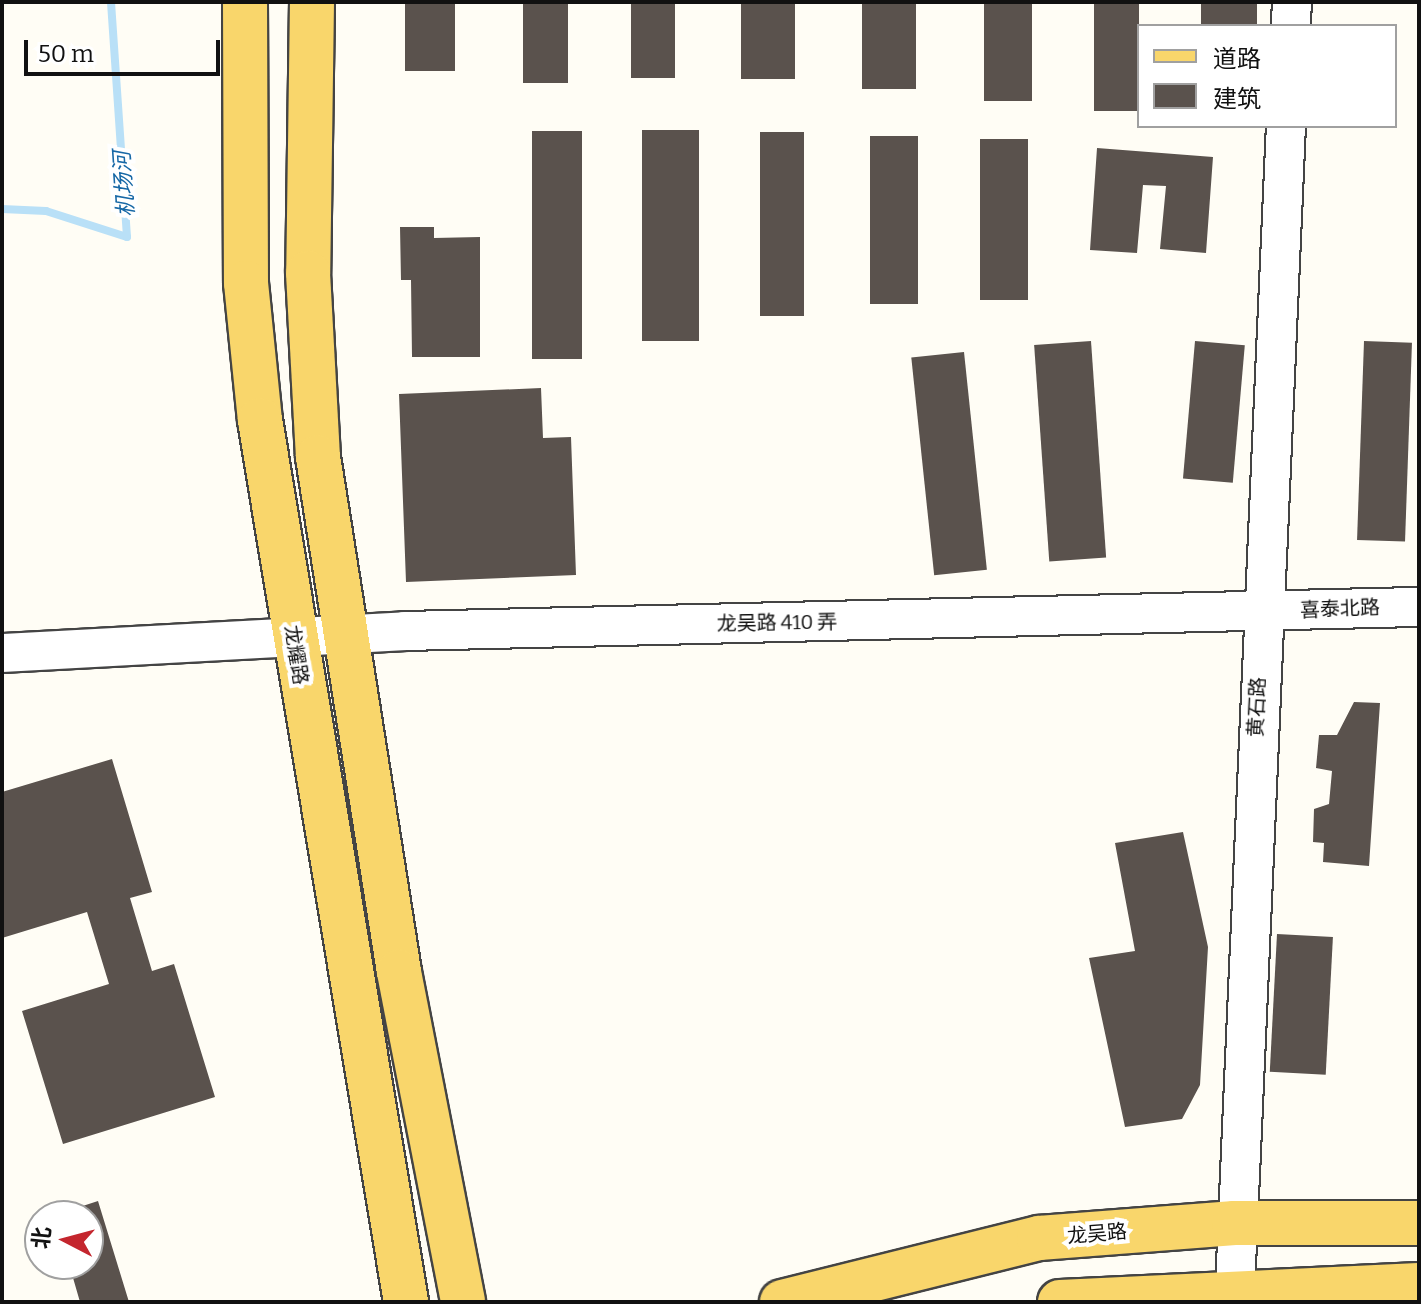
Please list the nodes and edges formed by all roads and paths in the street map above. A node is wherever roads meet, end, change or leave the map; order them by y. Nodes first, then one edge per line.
1 (245, 2) edge
2 (312, 2) edge
3 (1292, 2) edge
4 (1291, 24) edge
5 (1286, 128) edge
6 (1419, 607) edge
7 (1261, 612) junction
8 (342, 635) junction
9 (293, 637) junction
10 (2, 653) edge
11 (1234, 1223) junction
12 (1419, 1223) edge
13 (1419, 1285) edge
14 (1235, 1288) junction
15 (406, 1302) edge
16 (463, 1302) edge
17 (782, 1302) edge
18 (1060, 1302) edge

1 - 9 main road, 龙耀路
2 - 8 main road
3 - 4 street
5 - 7 street, 黄石路
6 - 7 street, 喜泰北路
7 - 8 street, 龙吴路 410 弄
7 - 11 street, 黄石路
8 - 9 street, 龙吴路 410 弄
8 - 16 main road
9 - 10 street, 龙吴路 410 弄
9 - 15 main road, 龙耀路
11 - 12 main road, 龙吴路
11 - 14 street, 黄石路
11 - 17 main road, 龙吴路
13 - 14 main road
14 - 18 main road

